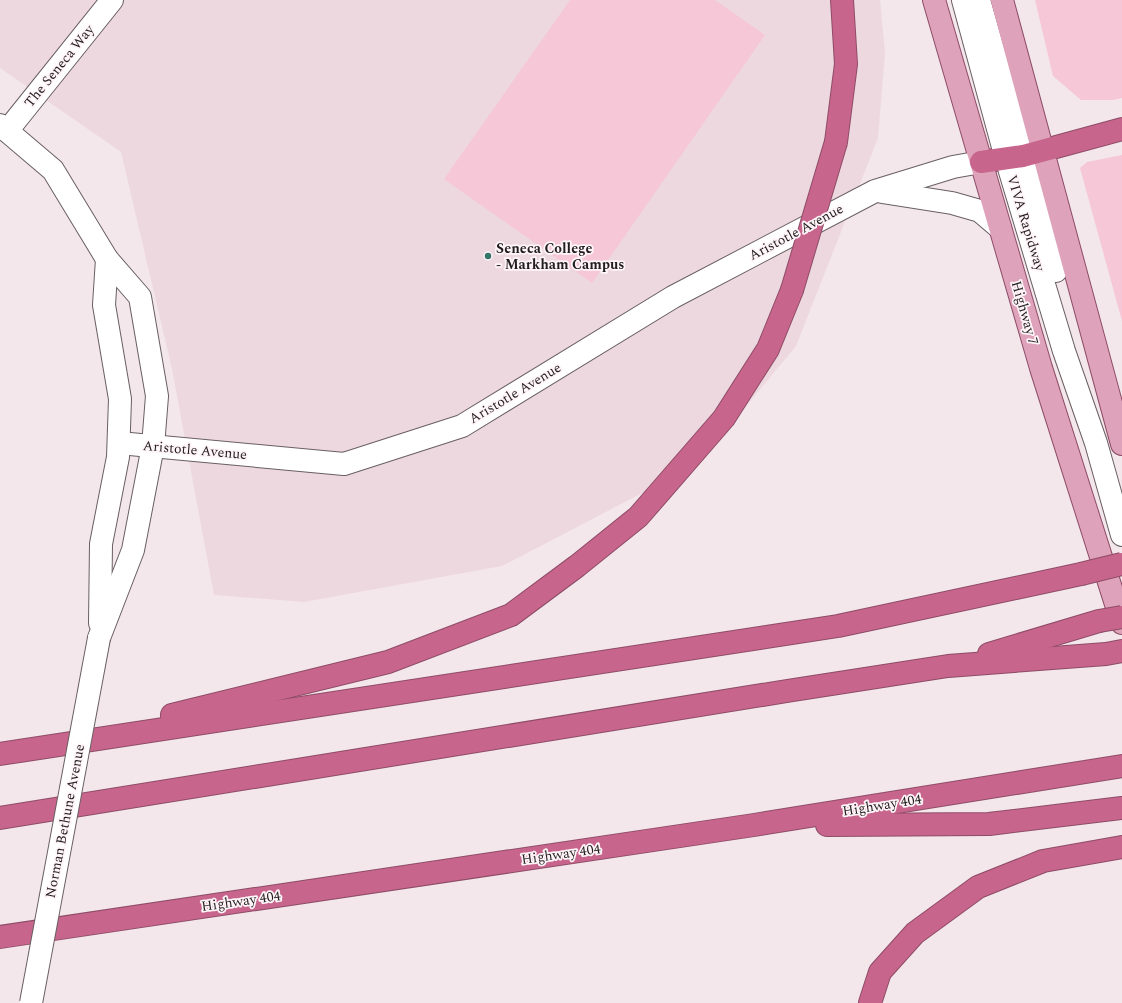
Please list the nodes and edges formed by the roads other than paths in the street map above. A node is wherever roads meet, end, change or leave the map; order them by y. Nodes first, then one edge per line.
1 (112, 0) edge
2 (842, 0) edge
3 (934, 0) edge
4 (964, 0) edge
5 (979, 0) edge
6 (1002, 0) edge
7 (3, 128) edge
8 (1122, 129) edge
9 (1024, 154) junction
10 (981, 162) junction
11 (875, 191) junction
12 (1000, 228) junction
13 (107, 259) junction
14 (118, 443) junction
15 (1122, 444) edge
16 (153, 446) junction
17 (1122, 535) edge
18 (1122, 564) edge
19 (1122, 617) edge
20 (1122, 623) edge
21 (99, 638) junction
22 (1114, 652) edge
23 (948, 666) junction
24 (0, 753) edge
25 (1122, 766) edge
26 (1122, 808) edge
27 (0, 818) edge
28 (754, 825) junction
29 (1122, 847) edge
30 (0, 937) edge
31 (31, 1003) edge
32 (870, 1003) edge

1 - 7 street, The Seneca Way
2 - 24 highway, bridge
3 - 10 main road, Highway 7
4 - 9 street, VIVA Rapidway
5 - 9 street, VIVA Rapidway
6 - 9 main road
7 - 13 street, Norman Bethune Avenue
8 - 9 highway
9 - 10 highway
9 - 15 main road
9 - 17 street, VIVA Rapidway
10 - 11 street, Aristotle Avenue
10 - 12 main road, Highway 7
11 - 12 street
11 - 16 street, Aristotle Avenue
12 - 20 main road, Highway 7
13 - 14 street, Norman Bethune Avenue
13 - 16 street, Norman Bethune Avenue
14 - 16 street, Aristotle Avenue
14 - 21 street, Norman Bethune Avenue
16 - 21 street, Norman Bethune Avenue
18 - 24 highway, bridge
19 - 23 highway, bridge
21 - 31 street, Norman Bethune Avenue, bridge
22 - 23 highway
23 - 27 highway
25 - 28 highway, Highway 404
26 - 28 highway
28 - 30 highway, Highway 404
29 - 32 highway

